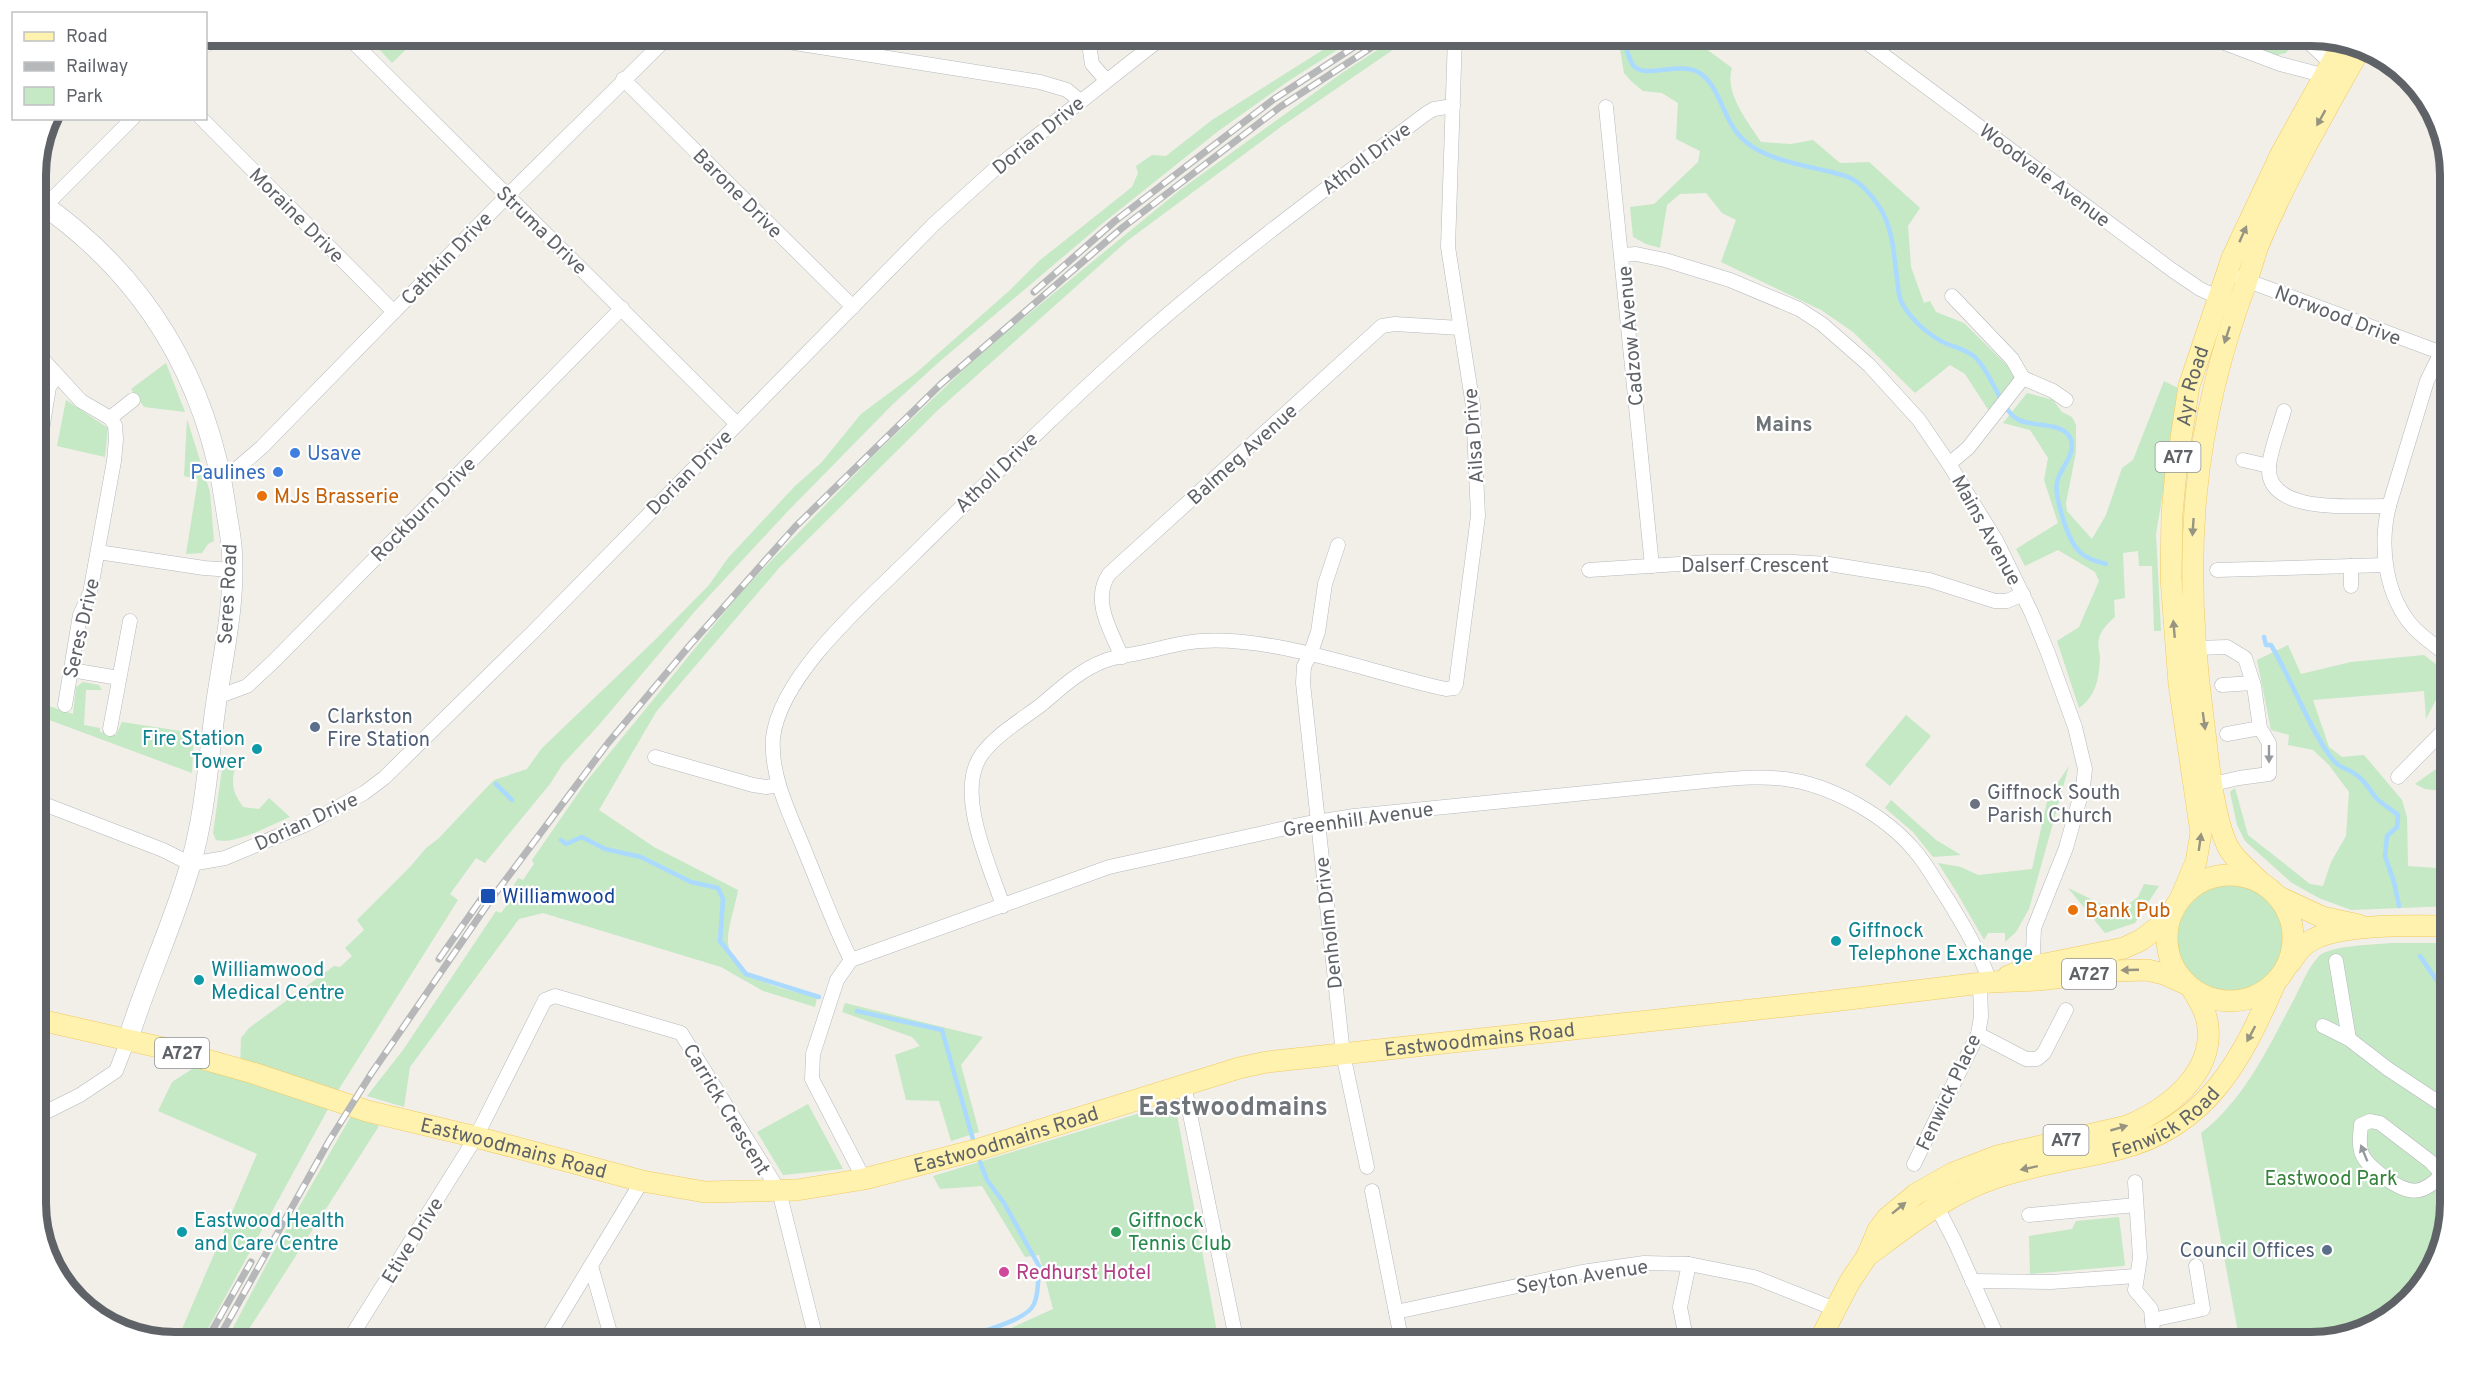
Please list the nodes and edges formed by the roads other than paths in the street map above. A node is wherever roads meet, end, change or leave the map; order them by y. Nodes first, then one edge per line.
1 (357, 46) edge
2 (659, 46) edge
3 (813, 46) edge
4 (1089, 46) edge
5 (1151, 46) edge
6 (1455, 46) edge
7 (1871, 46) edge
8 (2232, 46) edge
9 (2311, 46) edge
10 (2340, 50) edge
11 (2354, 54) edge
12 (2333, 72) junction
13 (624, 80) junction
14 (1106, 80) junction
15 (1080, 101) junction
16 (1452, 106) junction
17 (1606, 107) dead end
18 (130, 120) edge
19 (203, 120) edge
20 (507, 196) junction
21 (47, 199) edge
22 (47, 213) edge
23 (1622, 255) junction
24 (2227, 273) junction
25 (2247, 281) junction
26 (1952, 296) dead end
27 (2227, 301) junction
28 (622, 308) junction
29 (853, 308) junction
30 (394, 312) junction
31 (1460, 328) junction
32 (2439, 353) edge
33 (2439, 362) edge
34 (47, 366) edge
35 (56, 377) junction
36 (2023, 378) junction
37 (133, 400) dead end
38 (2066, 400) dead end
39 (47, 404) edge
40 (2284, 411) dead end
41 (110, 418) junction
42 (737, 424) junction
43 (2243, 460) dead end
44 (1949, 464) junction
45 (2269, 466) junction
46 (222, 477) junction
47 (2389, 506) junction
48 (1338, 545) dead end
49 (98, 552) junction
50 (2385, 565) junction
51 (1652, 566) junction
52 (2351, 566) junction
53 (232, 570) junction
54 (1589, 570) dead end
55 (2217, 570) dead end
56 (2351, 586) dead end
57 (2023, 594) junction
58 (130, 621) dead end
59 (2196, 648) junction
60 (2439, 648) edge
61 (1310, 655) junction
62 (1122, 657) junction
63 (71, 670) junction
64 (2178, 674) junction
65 (119, 678) junction
66 (2253, 683) junction
67 (2222, 685) dead end
68 (217, 697) junction
69 (65, 705) dead end
70 (2260, 728) junction
71 (110, 729) dead end
72 (2227, 734) dead end
73 (2440, 735) edge
74 (655, 757) dead end
75 (2398, 777) dead end
76 (779, 784) junction
77 (2213, 784) junction
78 (47, 805) edge
79 (1317, 822) junction
80 (191, 864) junction
81 (2260, 882) junction
82 (2181, 897) junction
83 (2278, 897) junction
84 (1003, 906) junction
85 (2169, 918) junction
86 (2440, 926) edge
87 (2368, 927) junction
88 (851, 960) junction
89 (2336, 962) dead end
90 (2037, 973) junction
91 (2281, 974) junction
92 (1985, 982) junction
93 (2189, 986) junction
94 (2066, 1011) dead end
95 (47, 1022) edge
96 (2323, 1026) dead end
97 (1978, 1034) junction
98 (2349, 1039) junction
99 (128, 1040) junction
100 (1343, 1054) junction
101 (1184, 1084) junction
102 (2440, 1103) edge
103 (47, 1112) edge
104 (477, 1137) junction
105 (1914, 1164) dead end
106 (1367, 1167) dead end
107 (2440, 1169) edge
108 (864, 1179) junction
109 (2440, 1179) edge
110 (642, 1181) junction
111 (2135, 1182) dead end
112 (778, 1191) junction
113 (1372, 1191) dead end
114 (1931, 1197) junction
115 (2136, 1205) junction
116 (2029, 1215) dead end
117 (1689, 1264) junction
118 (591, 1266) junction
119 (2196, 1266) dead end
120 (2136, 1276) junction
121 (1972, 1281) junction
122 (1835, 1309) junction
123 (1396, 1312) junction
124 (2152, 1320) junction
125 (354, 1332) edge
126 (551, 1332) edge
127 (610, 1332) edge
128 (814, 1332) edge
129 (1235, 1332) edge
130 (1400, 1332) edge
131 (1685, 1332) edge
132 (1824, 1332) edge
133 (1995, 1332) edge
134 (2153, 1332) edge

1 - 20 street, Struma Drive
2 - 13 street, Cathkin Drive
3 - 15 street
4 - 14 street
5 - 14 street, Dorian Drive
6 - 16 street, Ailsa Drive
7 - 27 street, Woodvale Avenue
8 - 12 street
9 - 12 street
10 - 12 main road, Ayr Road / A77
11 - 12 main road, Ayr Road / A77
24 -> 12 main road, Ayr Road / A77
12 -> 25 main road, Ayr Road / A77
13 - 20 street, Cathkin Drive
13 - 29 street, Barone Drive
14 - 15 street, Dorian Drive
15 - 29 street, Dorian Drive
16 - 31 street, Ailsa Drive
16 - 76 street, Atholl Drive
17 - 23 street, Cadzow Avenue
18 - 21 street
19 - 30 street, Moraine Drive
20 - 28 street, Struma Drive
20 - 30 street, Cathkin Drive
22 - 46 street, Seres Road
23 - 44 street, Mains Avenue
23 - 51 street, Cadzow Avenue
24 - 25 street, Norwood Drive
24 - 27 main road, Ayr Road / A77
25 - 27 main road, Ayr Road / A77
25 - 32 street, Norwood Drive
26 - 36 street
27 -> 59 main road, Ayr Road / A77
64 -> 27 main road, Ayr Road / A77
28 - 42 street, Struma Drive
28 - 68 street, Rockburn Drive
29 - 42 street, Dorian Drive
30 - 46 street, Cathkin Drive
31 - 61 street, Ailsa Drive
31 - 62 street, Balmeg Avenue
33 - 47 street
34 - 35 street
35 - 39 street
35 - 41 street
36 - 38 street
36 - 44 street
37 - 41 street
40 - 45 street
41 - 49 street, Seres Drive
42 - 80 street, Dorian Drive
43 - 45 street
44 - 57 street, Mains Avenue
45 - 47 street
46 - 53 street, Seres Road
47 - 50 street
48 - 61 street, Denholm Drive
49 - 53 street, Seres Drive
49 - 63 street, Seres Drive
50 - 52 street
50 - 60 street
51 - 54 street, Dalserf Crescent
51 - 57 street, Dalserf Crescent
52 - 55 street
52 - 56 street
53 - 68 street, Seres Road
57 - 90 street, Mains Avenue
58 - 65 street
59 - 64 street
59 - 66 street
59 -> 77 main road, Ayr Road / A77
61 - 62 street
61 - 79 street, Denholm Drive
62 - 84 street
63 - 65 street
63 - 69 street, Seres Drive
82 -> 64 main road, Ayr Road / A77
65 - 71 street
66 - 67 street
66 - 70 street
68 - 80 street, Seres Road
70 - 72 street
70 -> 77 street
73 - 75 street
74 - 76 street
76 - 88 street, Atholl Drive
77 - 81 main road, Ayr Road / A77
78 - 80 street
79 - 84 street, Greenhill Avenue
79 - 92 street, Greenhill Avenue
79 - 100 street, Denholm Drive
80 - 99 street, Seres Road
81 - 82 main road
81 - 83 main road
82 - 85 main road
83 - 87 main road
83 - 91 main road
84 - 88 street, Greenhill Avenue
85 - 90 main road, Eastwoodmains Road / A727
85 - 93 main road
86 - 87 main road
87 - 91 main road
88 - 108 street
89 - 98 street
90 - 92 main road, Eastwoodmains Road / A727
93 -> 90 main road, Eastwoodmains Road / A727
91 - 93 main road
91 -> 114 main road, Fenwick Road / A77
92 - 97 street, Fenwick Place
92 - 100 main road, Eastwoodmains Road / A727
114 -> 93 main road, Fenwick Road / A77
94 - 97 street
95 - 99 main road, Eastwoodmains Road / A727
96 - 98 street
97 - 105 street, Fenwick Place
98 - 102 street
99 - 103 street
99 - 104 main road, Eastwoodmains Road / A727
100 - 101 main road, Eastwoodmains Road / A727
100 - 106 street, Denholm Drive
101 - 108 main road, Eastwoodmains Road / A727
101 - 129 street
104 - 110 main road, Eastwoodmains Road / A727
104 - 112 street, Carrick Crescent
104 - 125 street, Etive Drive
109 -> 107 street
108 - 112 main road, Eastwoodmains Road / A727
110 - 112 main road, Eastwoodmains Road / A727
110 - 118 street
111 - 115 street
112 - 128 street, Carrick Crescent
113 - 123 street
114 - 121 street
114 - 122 main road, Fenwick Road / A77
115 - 116 street
115 - 120 street
117 - 122 street, Seyton Avenue
117 - 123 street, Seyton Avenue
117 - 131 street
118 - 126 street
118 - 127 street
119 - 124 street
120 - 121 street
120 - 124 street
121 - 133 street
122 - 132 main road, Fenwick Road / A77
123 - 130 street
124 - 134 street

